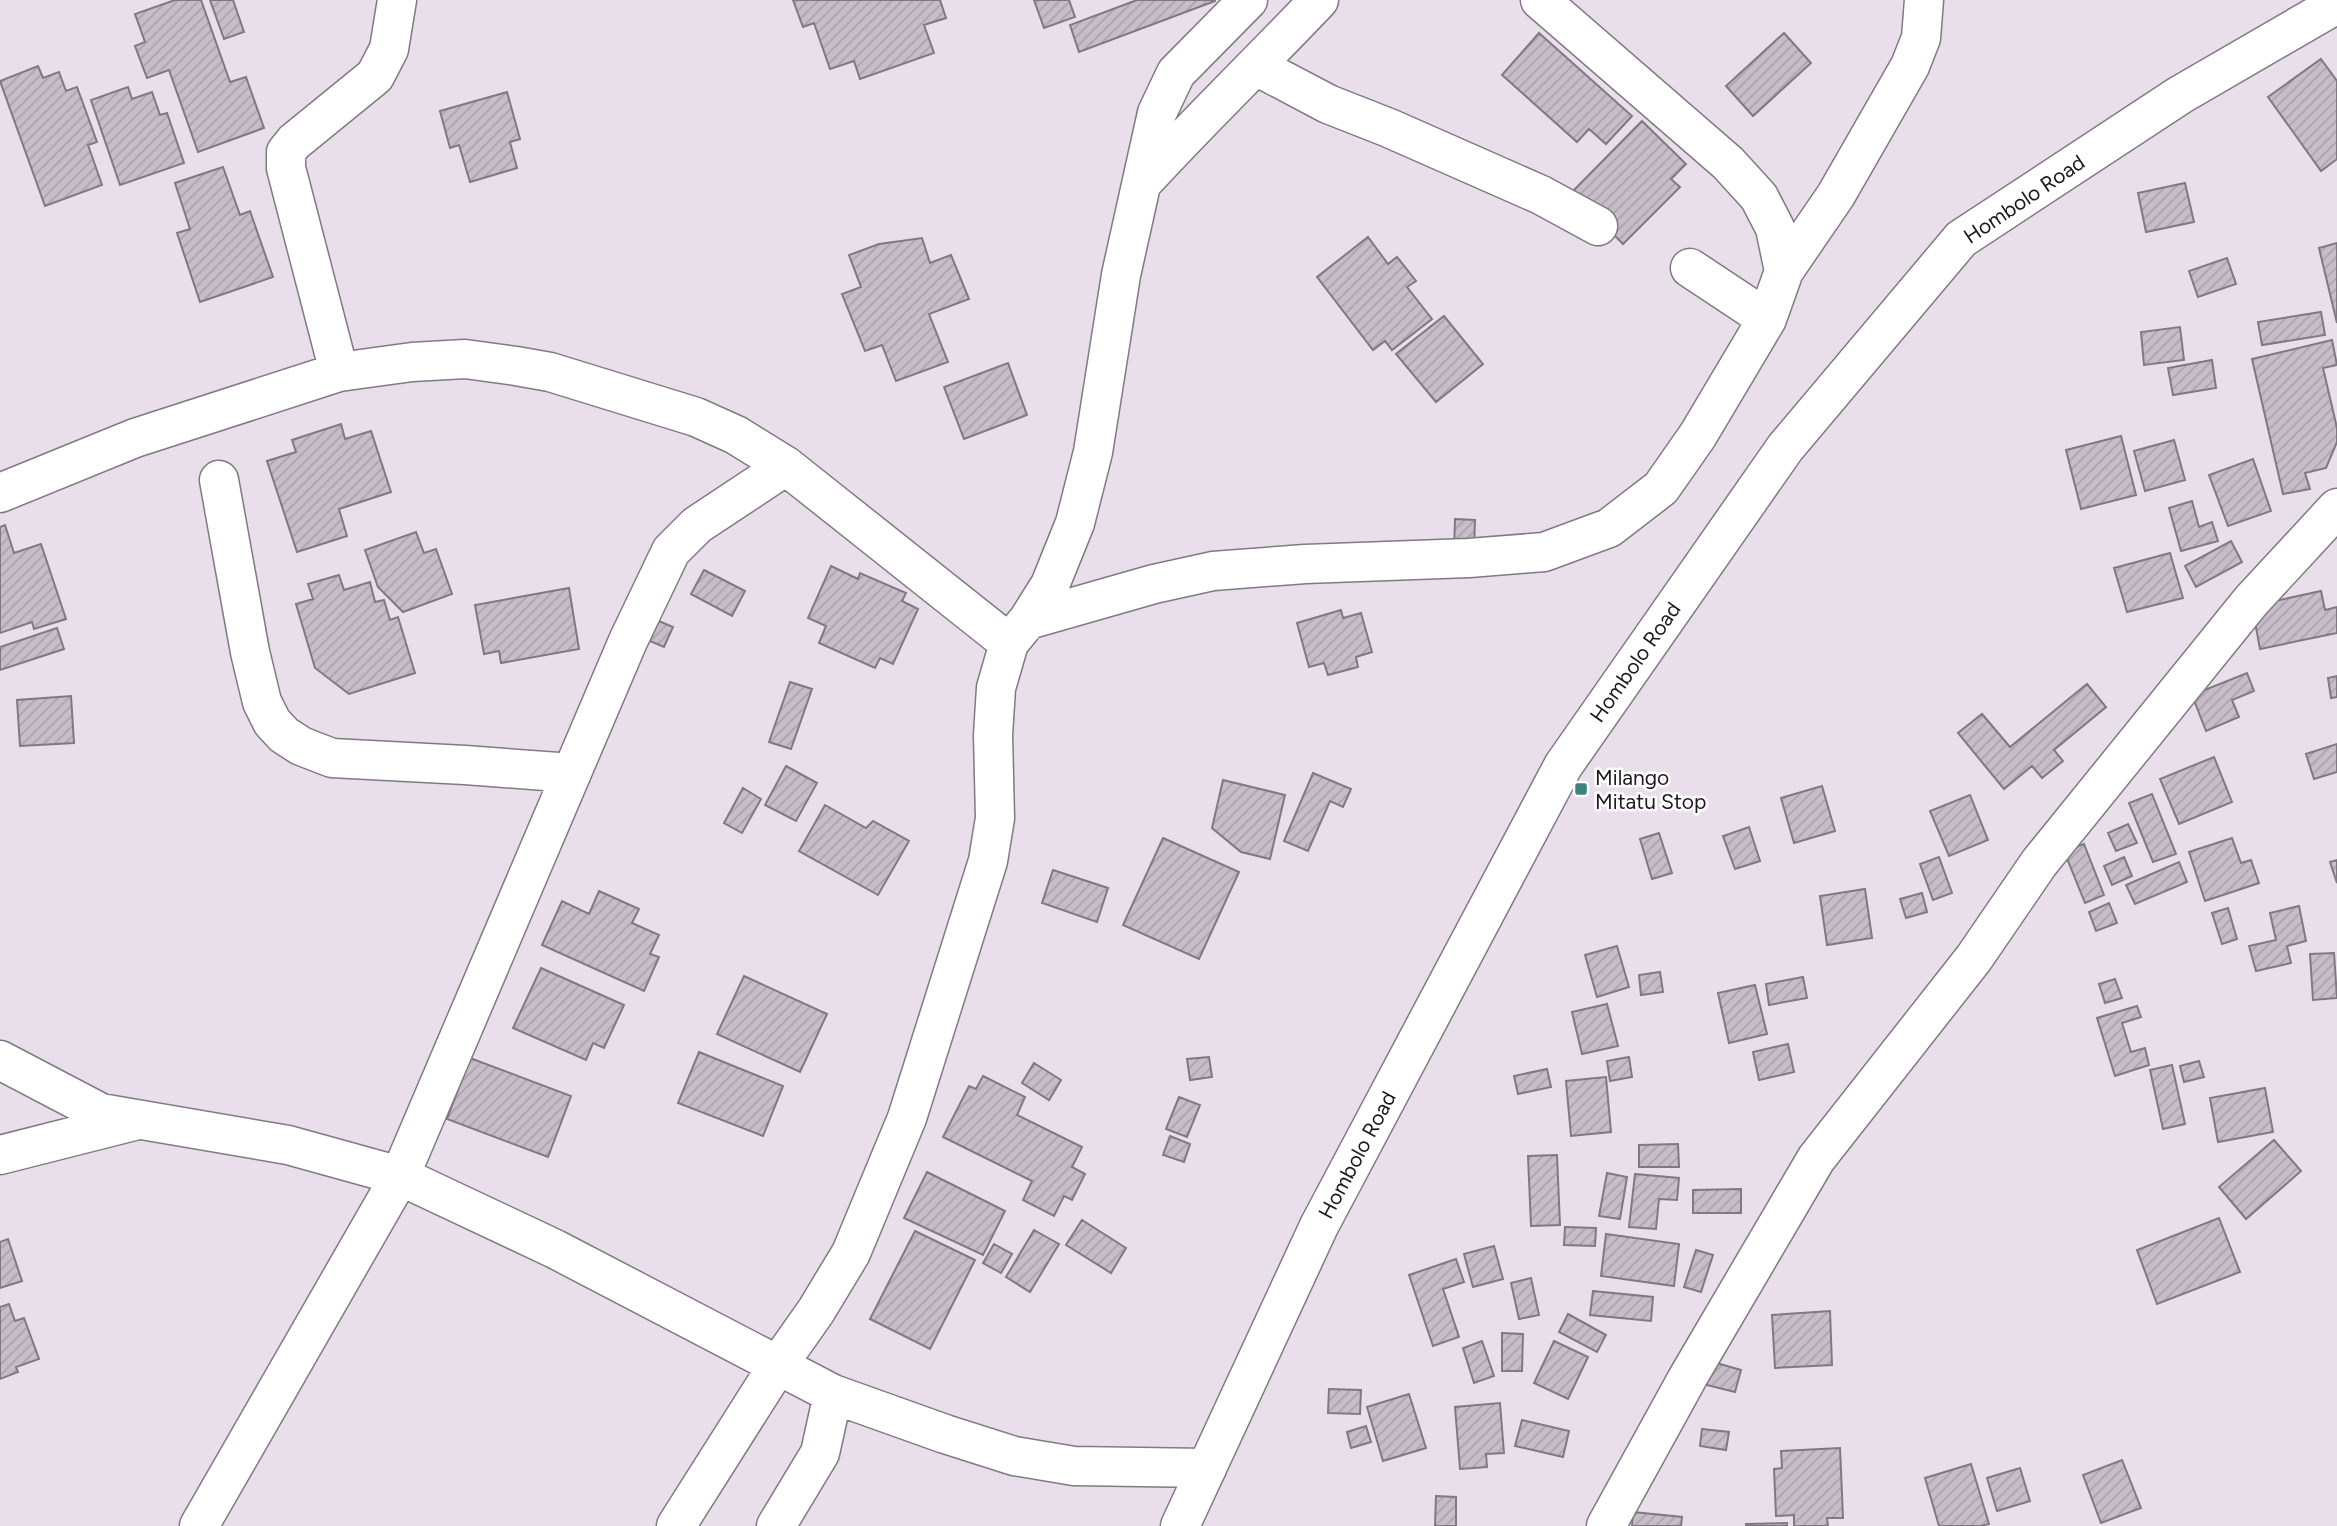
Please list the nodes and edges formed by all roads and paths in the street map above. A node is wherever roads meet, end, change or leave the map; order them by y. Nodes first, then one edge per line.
1 (397, 0) edge
2 (1248, 0) edge
3 (1319, 0) edge
4 (1540, 0) edge
5 (1924, 0) edge
6 (2337, 4) edge
7 (1256, 66) junction
8 (1143, 183) junction
9 (1598, 226) dead end
10 (1690, 268) dead end
11 (1784, 271) junction
12 (1767, 319) junction
13 (339, 372) junction
14 (786, 466) junction
15 (219, 480) dead end
16 (0, 493) edge
17 (2337, 508) edge
18 (1018, 632) junction
19 (572, 773) junction
20 (0, 1060) edge
21 (138, 1120) junction
22 (0, 1154) edge
23 (400, 1176) junction
24 (778, 1365) junction
25 (833, 1394) junction
26 (1207, 1468) junction
27 (199, 1526) edge
28 (676, 1526) edge
29 (776, 1526) edge
30 (1180, 1526) edge
31 (1606, 1526) edge

1 - 13 street
2 - 8 street
3 - 7 street
4 - 11 street
5 - 11 street
6 - 26 street, Hombolo Road
7 - 8 street
7 - 9 street
8 - 18 street
10 - 12 street
11 - 12 street
12 - 18 street
13 - 14 street
13 - 16 street
14 - 18 street
14 - 19 street
15 - 19 street
17 - 31 street
18 - 24 street
19 - 23 street
20 - 21 street
21 - 22 street
21 - 23 street
23 - 24 street
23 - 27 street
24 - 25 street
24 - 28 street
25 - 26 street
25 - 29 street
26 - 30 street, Hombolo Road

